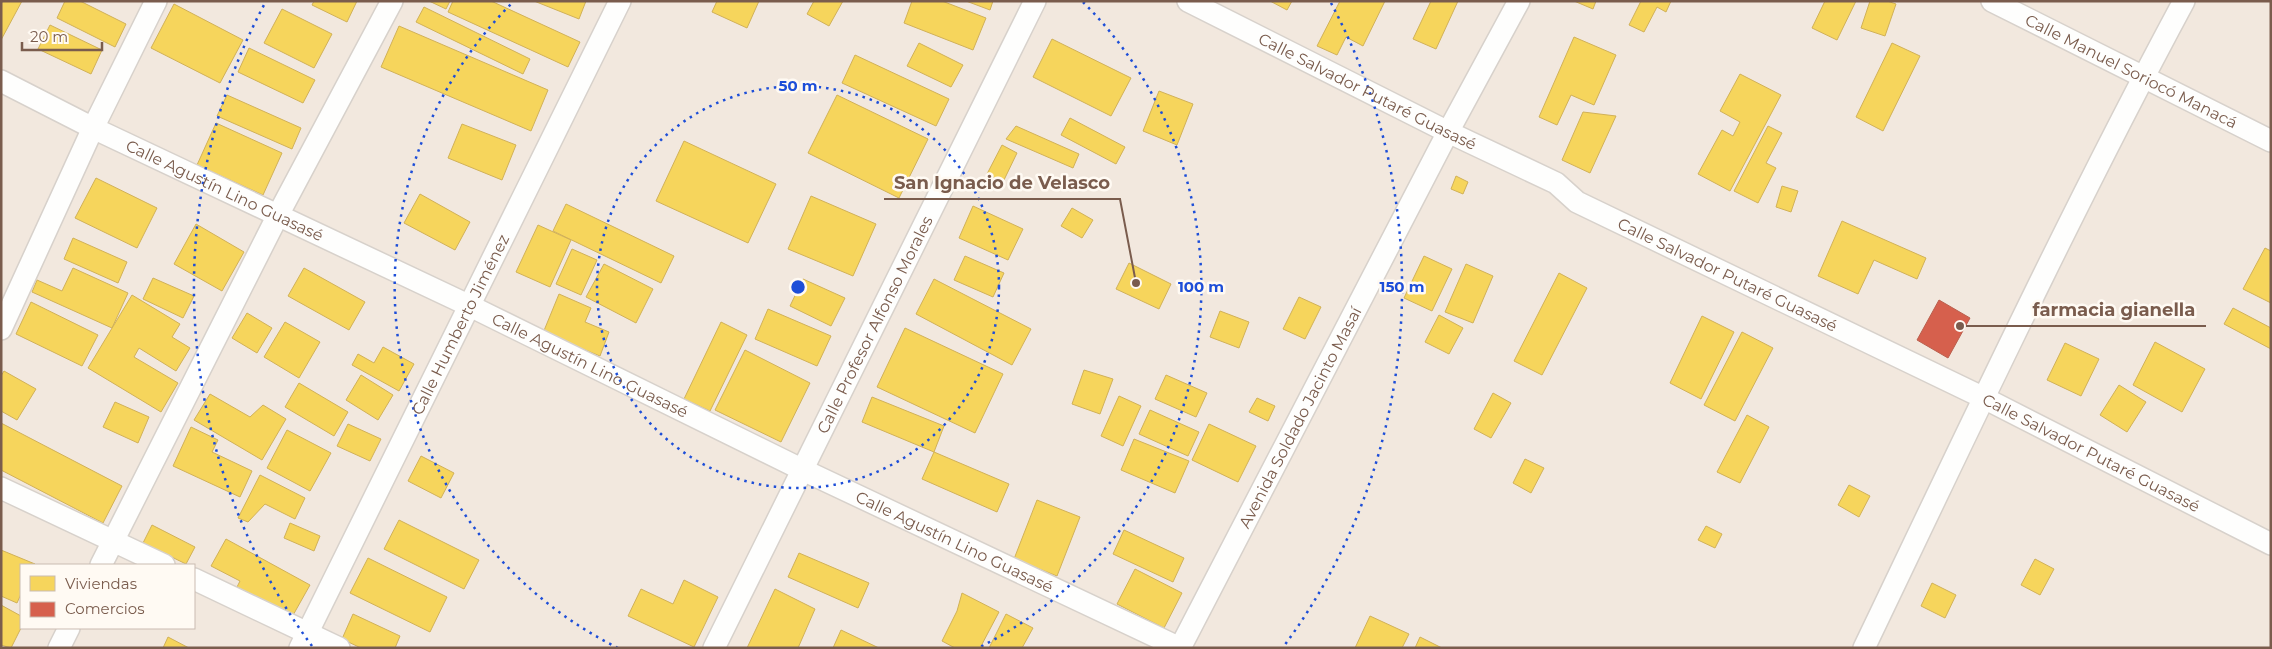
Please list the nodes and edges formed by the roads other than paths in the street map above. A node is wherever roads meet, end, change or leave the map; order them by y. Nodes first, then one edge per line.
1 (156, 1) edge
2 (392, 1) edge
3 (620, 1) edge
4 (1035, 1) edge
5 (1188, 1) edge
6 (1519, 1) edge
7 (1992, 1) edge
8 (2184, 1) edge
9 (2144, 76) junction
10 (1, 81) edge
11 (93, 128) junction
12 (1448, 132) junction
13 (2271, 141) edge
14 (278, 215) junction
15 (468, 306) junction
16 (1, 328) edge
17 (1984, 398) junction
18 (803, 470) junction
19 (1, 488) edge
20 (114, 541) junction
21 (2271, 544) edge
22 (102, 564) edge
23 (162, 564) edge
24 (195, 580) edge
25 (68, 629) edge
26 (304, 640) edge
27 (59, 648) edge
28 (340, 648) edge
29 (714, 648) edge
30 (1180, 648) edge
31 (1864, 648) edge

1 - 11 street
2 - 14 street
3 - 15 street, Calle Humberto Jiménez
4 - 18 street, Calle Profesor Alfonso Morales
5 - 12 street, Calle Salvador Putaré Guasasé
6 - 12 street, Avenida Soldado Jacinto Masaí
7 - 9 street, Calle Manuel Soriocó Manacá
8 - 9 street
9 - 13 street, Calle Manuel Soriocó Manacá
9 - 17 street
10 - 11 street, Calle Agustín Lino Guasasé
11 - 14 street, Calle Agustín Lino Guasasé
11 - 16 street
12 - 17 street, Calle Salvador Putaré Guasasé
12 - 30 street, Avenida Soldado Jacinto Masaí
14 - 15 street, Calle Agustín Lino Guasasé
14 - 20 street
15 - 18 street, Calle Agustín Lino Guasasé
15 - 26 street, Calle Humberto Jiménez
17 - 21 street, Calle Salvador Putaré Guasasé
17 - 31 street
18 - 29 street, Calle Profesor Alfonso Morales
18 - 30 street, Calle Agustín Lino Guasasé
19 - 20 street
20 - 22 street
20 - 23 street
24 - 26 street
25 - 27 street
26 - 28 street

